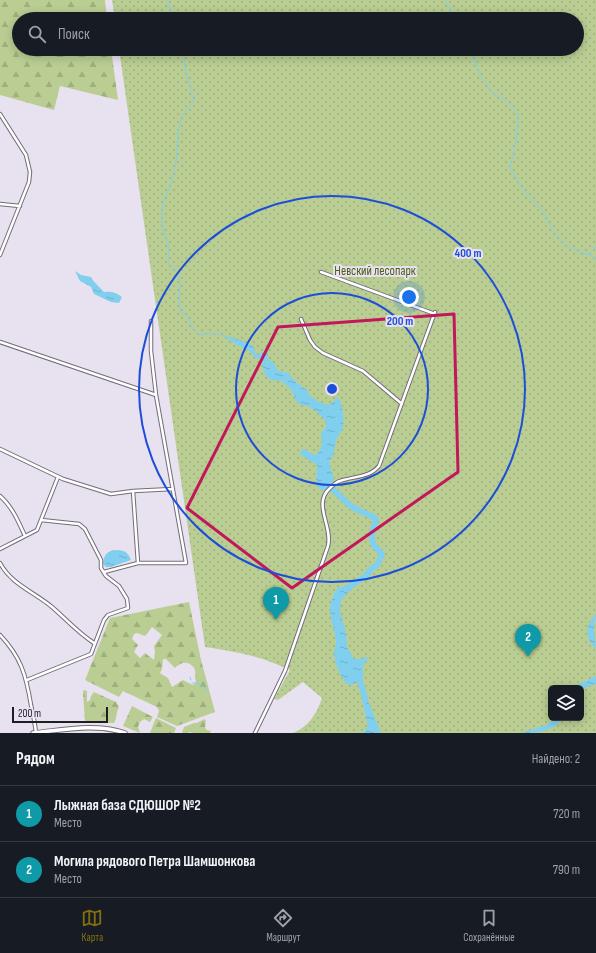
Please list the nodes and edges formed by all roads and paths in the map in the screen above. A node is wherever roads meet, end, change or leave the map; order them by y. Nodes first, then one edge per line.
1 (0, 114) edge
2 (0, 204) edge
3 (20, 206) junction
4 (0, 255) edge
5 (321, 272) dead end
6 (301, 319) dead end
7 (151, 321) dead end
8 (0, 342) edge
9 (156, 395) junction
10 (402, 404) junction
11 (0, 449) edge
12 (58, 477) junction
13 (173, 489) junction
14 (134, 491) junction
15 (0, 496) edge
16 (41, 520) junction
17 (25, 536) junction
18 (0, 549) edge
19 (0, 563) edge
20 (138, 563) junction
21 (104, 572) junction
22 (0, 635) edge
23 (94, 643) junction
24 (27, 680) junction
25 (34, 733) edge
26 (125, 733) edge
27 (255, 733) edge

1 - 3 street
2 - 3 street
3 - 4 street
5 - 10 street
6 - 10 street
7 - 9 street
8 - 9 street
9 - 13 street
10 - 27 street
11 - 12 street
12 - 14 street
12 - 16 street
13 - 14 street
13 - 20 street
14 - 20 street
15 - 17 street
16 - 17 street
16 - 21 street
17 - 18 street
19 - 23 street
20 - 21 street
21 - 23 street
22 - 24 street
23 - 24 street
24 - 25 street
25 - 26 main road

